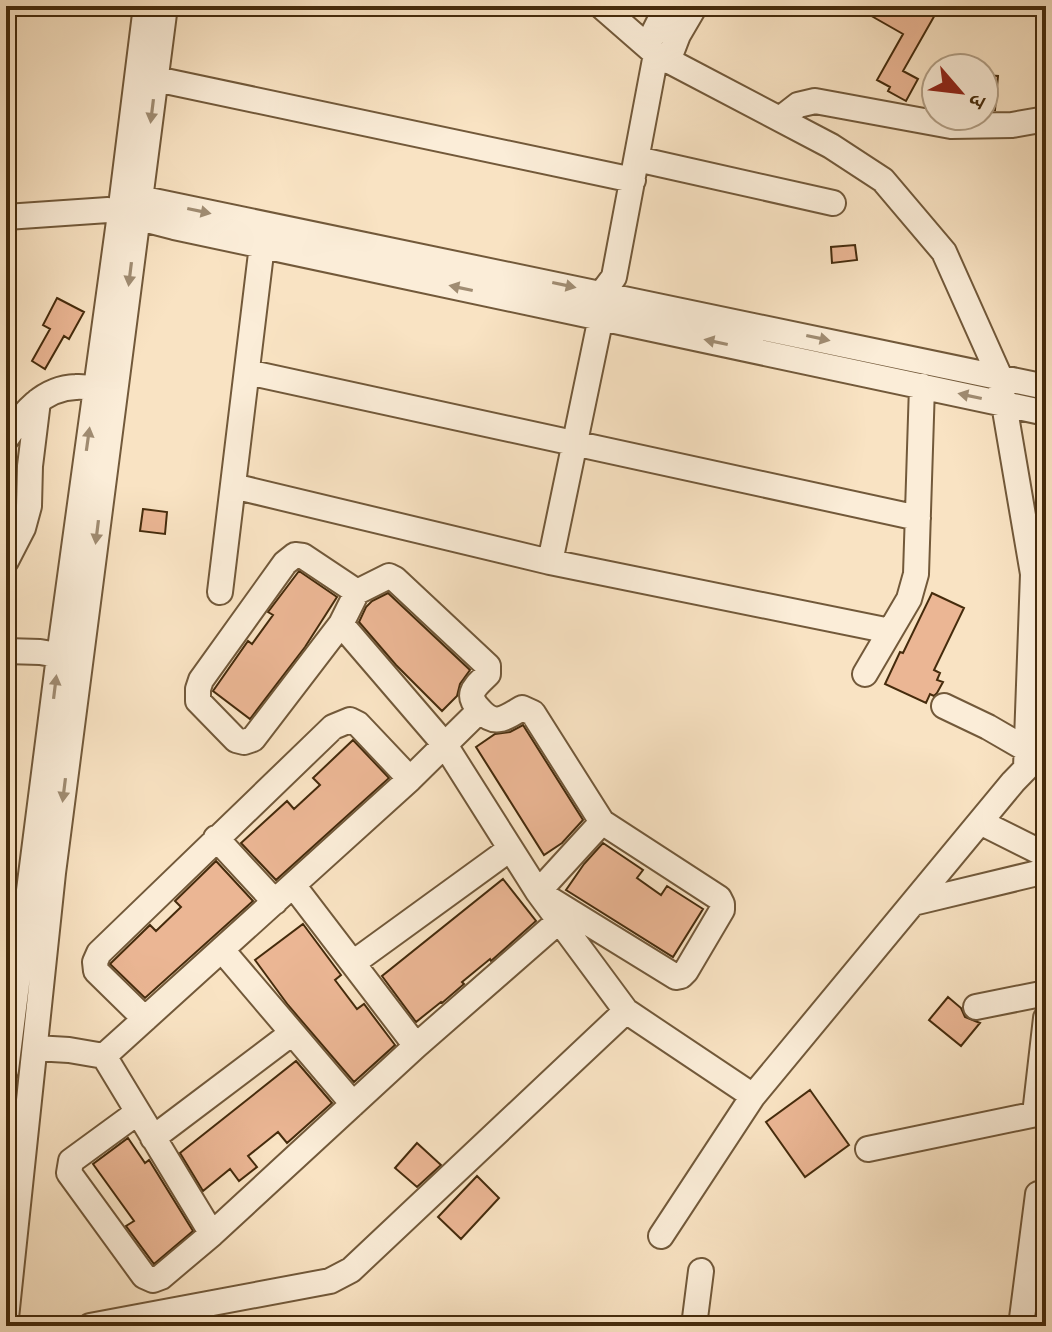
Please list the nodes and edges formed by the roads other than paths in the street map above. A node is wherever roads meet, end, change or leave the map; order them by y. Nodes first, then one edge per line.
1 (146, 6) edge
2 (165, 6) edge
3 (601, 6) edge
4 (667, 6) edge
5 (695, 6) edge
6 (657, 54) junction
7 (156, 79) junction
8 (780, 119) junction
9 (1046, 119) edge
10 (635, 170) junction
11 (833, 203) dead end
12 (126, 207) junction
13 (6, 217) edge
14 (262, 245) junction
15 (602, 305) junction
16 (247, 372) junction
17 (999, 375) junction
18 (922, 386) junction
19 (1046, 387) edge
20 (105, 390) junction
21 (38, 401) junction
22 (1004, 403) junction
23 (1046, 413) edge
24 (6, 439) edge
25 (576, 444) junction
26 (6, 447) edge
27 (31, 460) junction
28 (233, 486) junction
29 (918, 518) junction
30 (6, 561) edge
31 (550, 562) junction
32 (220, 592) dead end
33 (357, 592) junction
34 (341, 624) junction
35 (890, 631) junction
36 (6, 651) edge
37 (70, 657) junction
38 (865, 674) dead end
39 (944, 706) dead end
40 (480, 710) junction
41 (445, 745) junction
42 (1033, 755) edge
43 (410, 779) junction
44 (602, 822) junction
45 (980, 822) junction
46 (216, 838) junction
47 (510, 849) junction
48 (1046, 855) edge
49 (1046, 871) edge
50 (538, 892) junction
51 (284, 894) junction
52 (913, 903) junction
53 (559, 921) junction
54 (222, 950) junction
55 (353, 963) junction
56 (1046, 993) edge
57 (976, 1007) dead end
58 (626, 1011) junction
59 (1046, 1018) edge
60 (145, 1019) junction
61 (292, 1033) junction
62 (416, 1046) junction
63 (35, 1048) junction
64 (104, 1056) junction
65 (6, 1070) edge
66 (753, 1096) junction
67 (353, 1104) junction
68 (138, 1112) junction
69 (1040, 1113) edge
70 (153, 1138) junction
71 (868, 1149) dead end
72 (1038, 1194) dead end
73 (212, 1234) junction
74 (661, 1236) dead end
75 (701, 1271) dead end
76 (6, 1318) edge
77 (90, 1326) edge
78 (694, 1326) edge
79 (1021, 1326) edge

1 - 12 street
2 - 7 street
3 - 6 street
4 - 6 street
5 - 6 street
6 - 8 street
6 - 10 street
7 - 10 street
7 -> 12 street
8 - 9 street
8 - 17 street
10 - 11 street
10 - 15 street
12 - 13 street
12 - 14 street
12 -> 15 street
12 - 20 street
15 -> 14 street
14 - 16 street
15 -> 17 street
18 -> 15 street
15 - 25 street
16 - 25 street
16 - 28 street
17 - 19 street
17 - 22 street
22 -> 18 street
18 - 29 street
20 - 21 street
20 - 37 street
21 - 24 street
21 - 27 street
22 - 23 street
22 - 42 street
25 - 29 street
25 - 31 street
26 - 27 street
27 - 30 street
28 - 31 street
28 - 32 street
29 - 35 street
31 - 35 street
33 - 34 street
33 - 34 street
33 - 40 street
34 - 41 street
35 - 38 street
36 - 37 street
37 -> 63 street
65 -> 37 street
39 - 42 street
40 - 41 street
40 - 44 street
41 - 43 street
41 - 47 street
42 - 45 street
43 - 46 street
43 - 51 street
44 - 50 street
44 - 50 street
45 - 48 street
45 - 52 street
46 - 51 street
46 - 60 street
47 - 50 street
47 - 55 street
49 - 52 street
50 - 53 street
51 - 54 street
51 - 55 street
52 - 66 street
53 - 58 street
53 - 62 street
54 - 60 street
54 - 61 street
55 - 62 street
56 - 57 street
58 - 66 street
58 - 77 street
59 - 69 street
60 - 64 street
61 - 67 street
61 - 70 street
62 - 67 street
63 - 64 street
63 - 76 street
64 - 68 street
66 - 74 street
67 - 73 street
68 - 70 street
68 - 73 street
69 - 71 street
70 - 73 street
72 - 79 street
75 - 78 street

